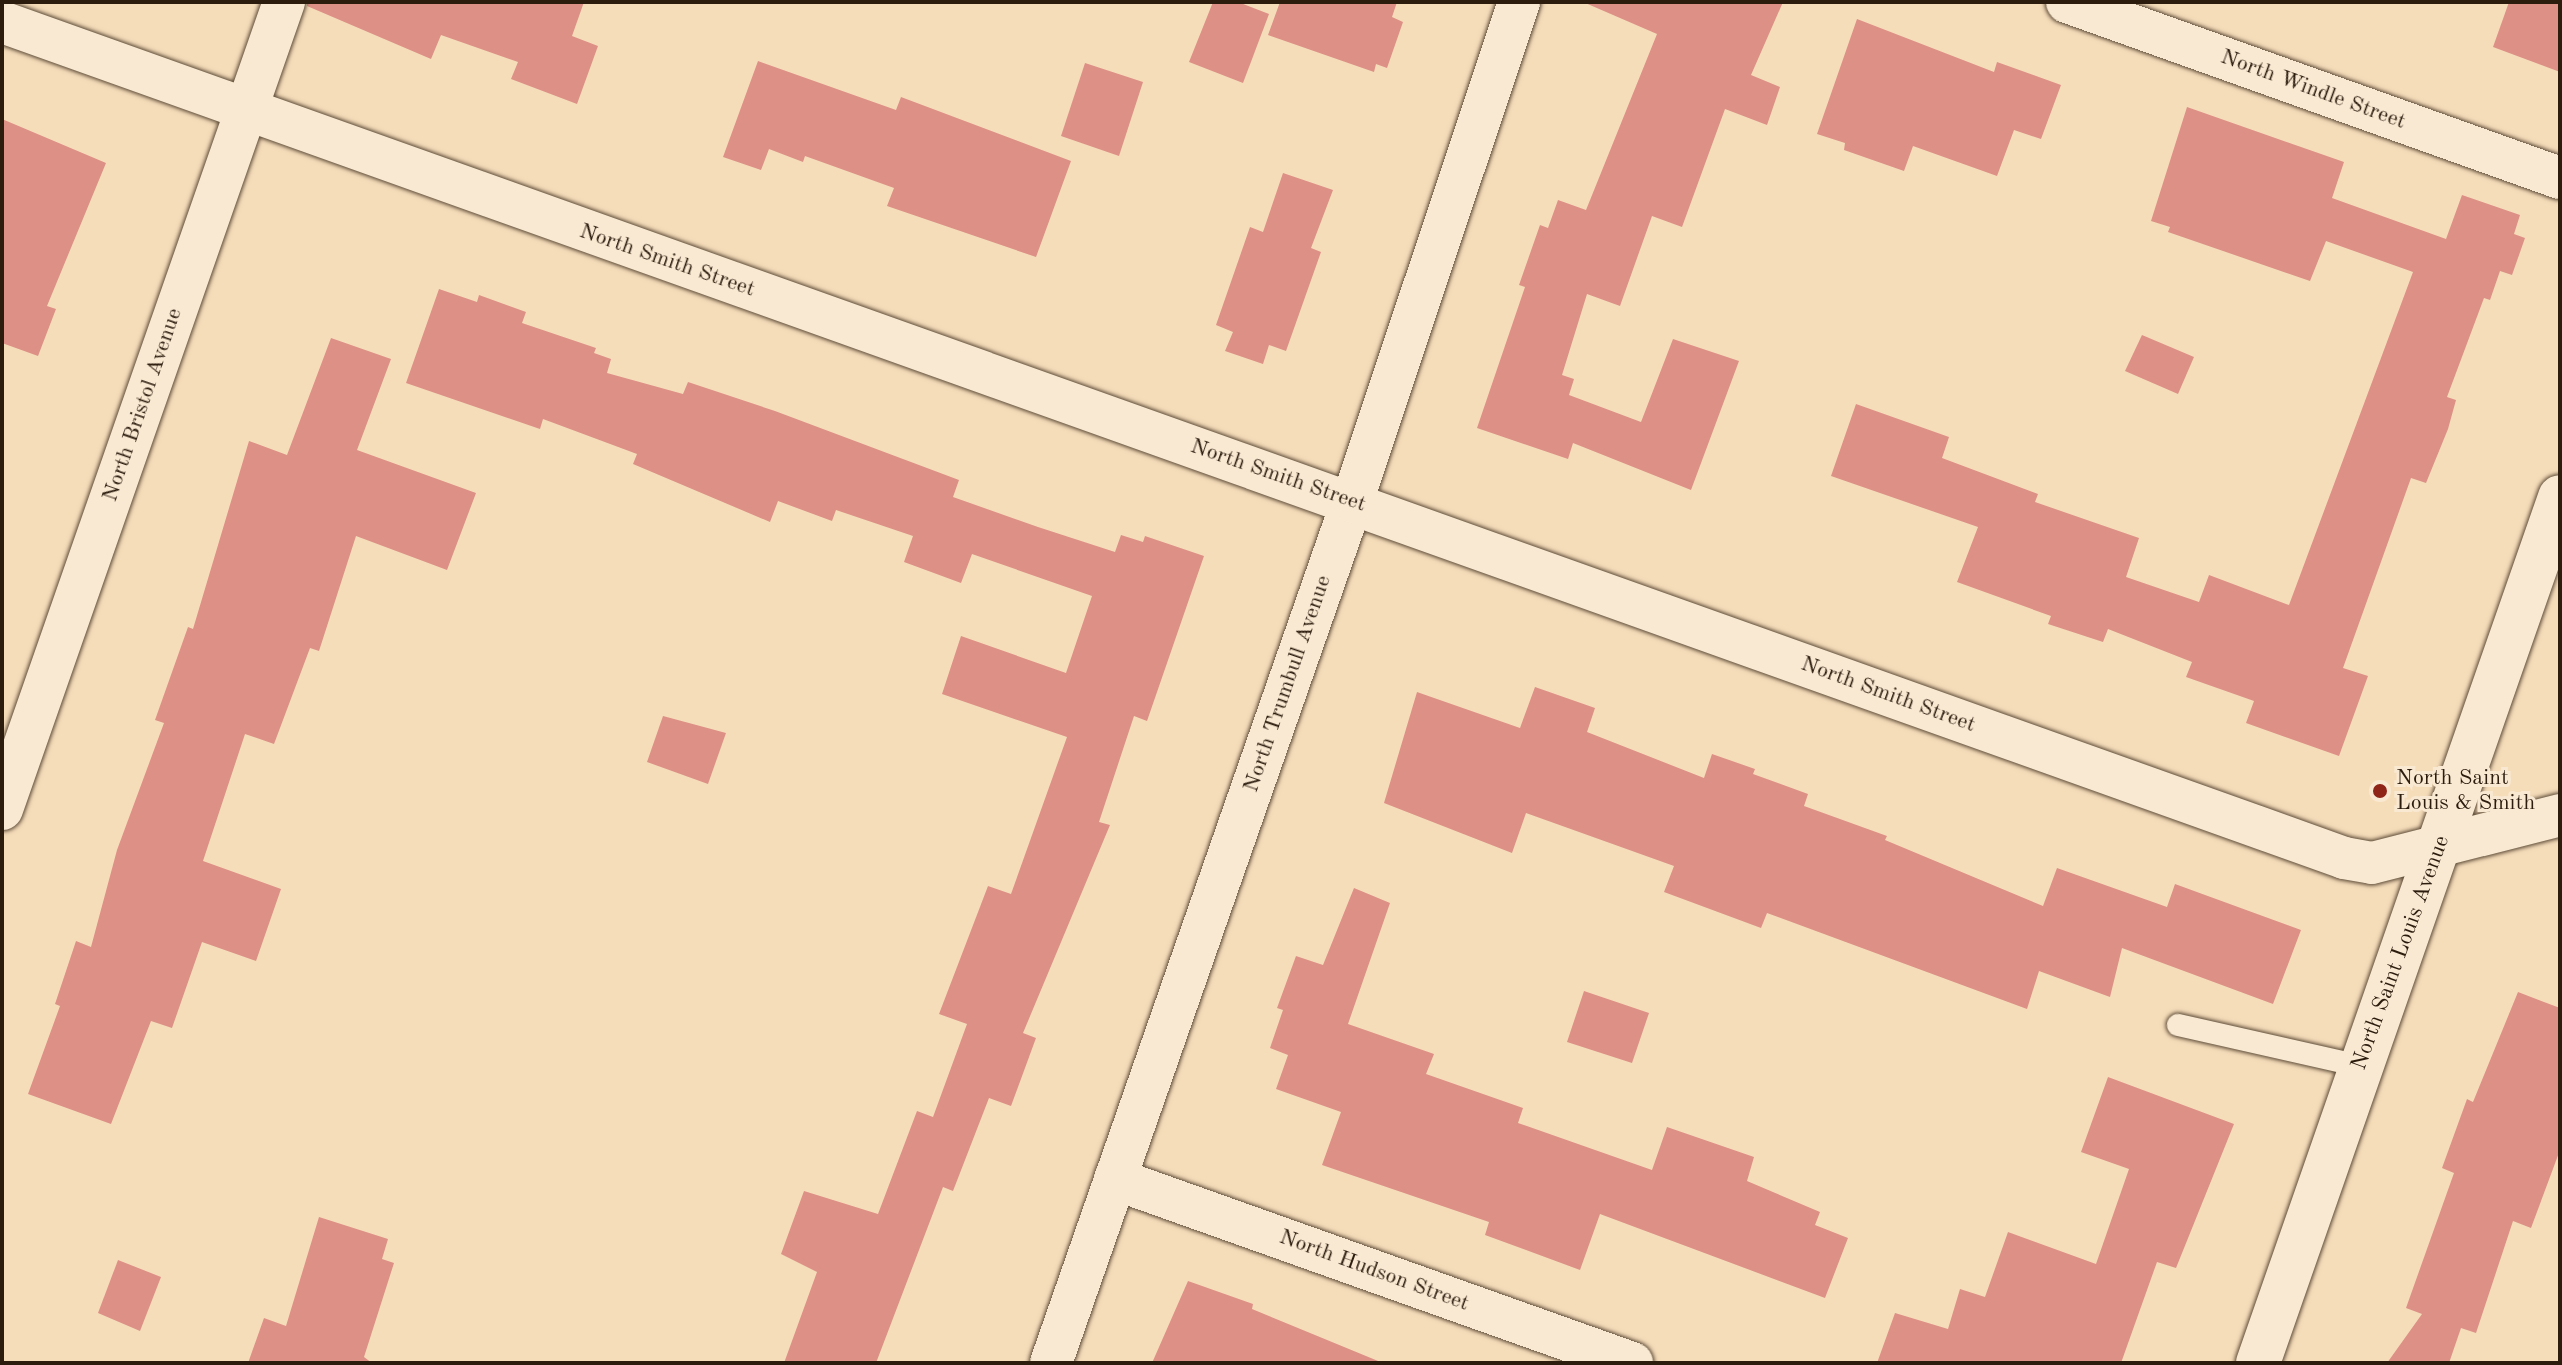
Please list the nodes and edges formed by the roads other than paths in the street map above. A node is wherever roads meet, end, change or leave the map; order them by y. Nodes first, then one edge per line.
1 (284, 2) edge
2 (1519, 2) edge
3 (2067, 2) edge
4 (2, 22) edge
5 (245, 112) junction
6 (2560, 178) edge
7 (2560, 497) edge
8 (1352, 502) junction
9 (2, 809) edge
10 (2560, 815) edge
11 (2439, 847) junction
12 (2178, 1025) dead end
13 (2360, 1066) junction
14 (1115, 1179) junction
15 (1051, 1363) edge
16 (1632, 1363) edge
17 (2258, 1363) edge

1 - 5 street, North Bristol Avenue
2 - 8 street, North Trumbull Avenue
3 - 6 street, North Windle Street
4 - 5 street, North Smith Street
5 - 8 street, North Smith Street
5 - 9 street, North Bristol Avenue
7 - 11 main road, North Saint Louis Avenue
8 - 11 street, North Smith Street
8 - 14 street, North Trumbull Avenue
10 - 11 street, North Smith Street
11 - 13 main road, North Saint Louis Avenue
12 - 13 lane
13 - 17 main road, North Saint Louis Avenue
14 - 15 street, North Trumbull Avenue
14 - 16 street, North Hudson Street

